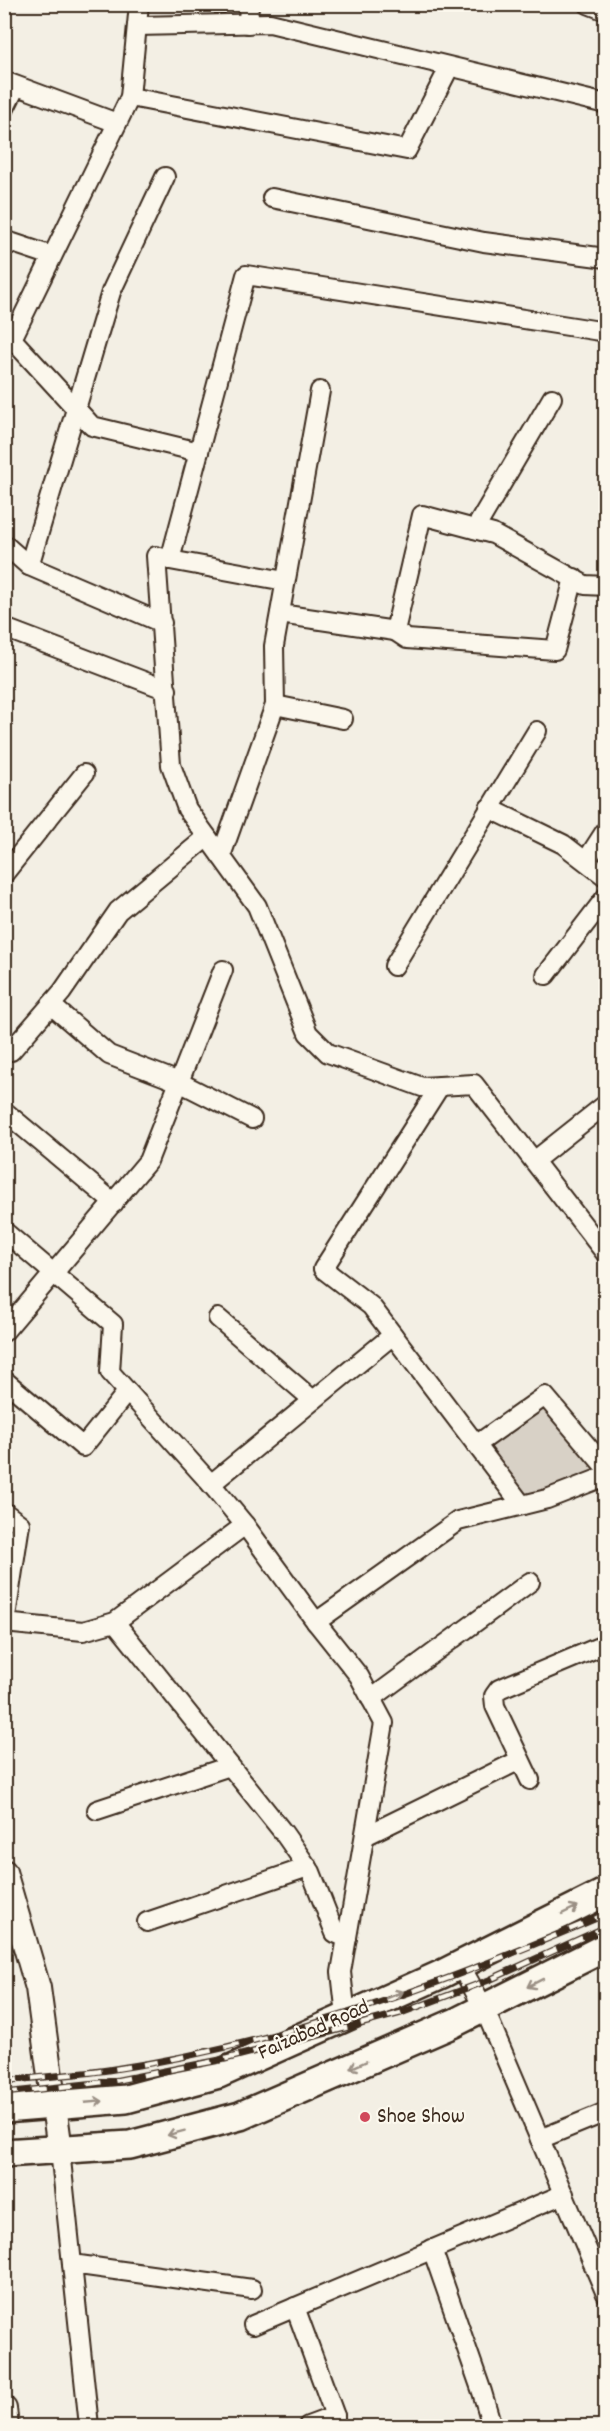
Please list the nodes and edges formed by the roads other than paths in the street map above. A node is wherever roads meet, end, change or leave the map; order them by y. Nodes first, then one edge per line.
1 (139, 4) edge
2 (249, 4) edge
3 (588, 4) edge
4 (606, 11) edge
5 (248, 24) junction
6 (137, 26) junction
7 (448, 68) junction
8 (10, 83) edge
9 (130, 97) junction
10 (606, 104) edge
11 (4, 110) edge
12 (117, 123) junction
13 (165, 177) dead end
14 (272, 198) dead end
15 (4, 240) edge
16 (52, 256) junction
17 (606, 258) edge
18 (606, 332) edge
19 (320, 391) dead end
20 (552, 398) dead end
21 (75, 408) junction
22 (198, 452) junction
23 (475, 529) junction
24 (4, 544) edge
25 (170, 560) junction
26 (29, 566) junction
27 (574, 578) junction
28 (285, 581) junction
29 (606, 586) edge
30 (280, 614) junction
31 (162, 623) junction
32 (395, 632) junction
33 (4, 634) edge
34 (167, 690) junction
35 (275, 705) junction
36 (343, 719) dead end
37 (537, 731) dead end
38 (84, 774) dead end
39 (489, 807) junction
40 (606, 830) edge
41 (207, 837) junction
42 (220, 856) junction
43 (586, 861) junction
44 (4, 874) edge
45 (606, 877) edge
46 (606, 897) edge
47 (394, 966) dead end
48 (223, 970) dead end
49 (546, 975) dead end
50 (51, 1005) junction
51 (11, 1051) dead end
52 (179, 1082) junction
53 (440, 1086) junction
54 (606, 1104) edge
55 (4, 1111) edge
56 (252, 1119) dead end
57 (534, 1161) junction
58 (114, 1203) junction
59 (4, 1231) edge
60 (599, 1234) edge
61 (606, 1254) edge
62 (54, 1273) junction
63 (218, 1318) dead end
64 (4, 1332) edge
65 (393, 1335) junction
66 (4, 1380) edge
67 (127, 1392) junction
68 (313, 1400) junction
69 (476, 1445) junction
70 (606, 1468) edge
71 (606, 1476) edge
72 (211, 1484) junction
73 (522, 1505) junction
74 (4, 1512) edge
75 (244, 1525) junction
76 (530, 1582) dead end
77 (115, 1622) junction
78 (316, 1622) junction
79 (5, 1623) edge
80 (604, 1649) edge
81 (371, 1699) junction
82 (520, 1760) junction
83 (230, 1766) junction
84 (530, 1780) dead end
85 (97, 1810) dead end
86 (364, 1836) junction
87 (308, 1867) junction
88 (4, 1872) edge
89 (606, 1892) edge
90 (147, 1922) dead end
91 (347, 1938) junction
92 (606, 1947) edge
93 (460, 1965) junction
94 (484, 2008) junction
95 (346, 2016) junction
96 (53, 2106) junction
97 (10, 2109) edge
98 (606, 2112) edge
99 (540, 2139) junction
100 (60, 2150) junction
101 (10, 2152) edge
102 (564, 2194) junction
103 (432, 2249) junction
104 (72, 2264) junction
105 (252, 2289) dead end
106 (606, 2294) edge
107 (295, 2307) junction
108 (253, 2325) dead end
109 (4, 2409) edge
110 (335, 2421) edge
111 (6, 2427) edge
112 (89, 2427) edge
113 (308, 2427) edge
114 (492, 2427) edge

1 - 6 street
2 - 5 street
3 - 4 street
5 - 6 street
5 - 7 street
6 - 9 street
7 - 9 street
7 - 10 street
8 - 11 street
8 - 12 street
9 - 12 street
12 - 16 street
13 - 21 street
14 - 17 street
15 - 16 street
16 - 21 street
18 - 22 street
19 - 28 street
20 - 23 street
21 - 22 street
21 - 26 street
22 - 25 street
23 - 27 street
23 - 32 street
24 - 26 street
25 - 28 street
25 - 31 street
26 - 31 street
27 - 29 street
27 - 32 street
28 - 30 street
30 - 32 street
30 - 35 street
31 - 34 street
33 - 34 street
34 - 41 street
35 - 36 street
35 - 42 street
37 - 39 street
38 - 44 street
39 - 43 street
39 - 47 street
40 - 43 street
41 - 42 street
41 - 50 street
42 - 53 street
43 - 45 street
46 - 49 street
48 - 52 street
50 - 51 street
50 - 52 street
52 - 56 street
52 - 58 street
53 - 57 street
53 - 65 street
54 - 57 street
55 - 58 street
57 - 60 street
58 - 62 street
59 - 62 street
60 - 61 street
62 - 64 street
62 - 67 street
63 - 68 street
65 - 68 street
65 - 69 street
66 - 67 street
67 - 72 street
68 - 72 street
69 - 70 street
69 - 73 street
71 - 73 street
72 - 75 street
73 - 78 street
74 - 79 street
75 - 77 street
75 - 78 street
76 - 81 street
77 - 79 street
77 - 83 street
78 - 81 street
80 - 82 street
81 - 86 street
82 - 84 street
82 - 86 street
83 - 85 street
83 - 87 street
86 - 91 street
87 - 90 street
87 - 91 street
88 - 96 street
93 -> 89 main road, Faizabad Road
91 - 95 street
92 -> 94 main road
93 - 94 street
95 -> 93 main road, Faizabad Road
94 - 99 street
94 -> 100 main road
96 -> 95 main road, Faizabad Road
96 - 97 main road, Faizabad Road
96 - 100 street
98 - 99 street
99 - 102 street
100 - 101 main road
100 - 104 street
102 - 103 street
102 - 106 street
103 - 107 street
103 - 114 street
104 - 105 street
104 - 112 street
107 - 108 street
107 - 110 street
109 - 111 street
110 - 113 street

